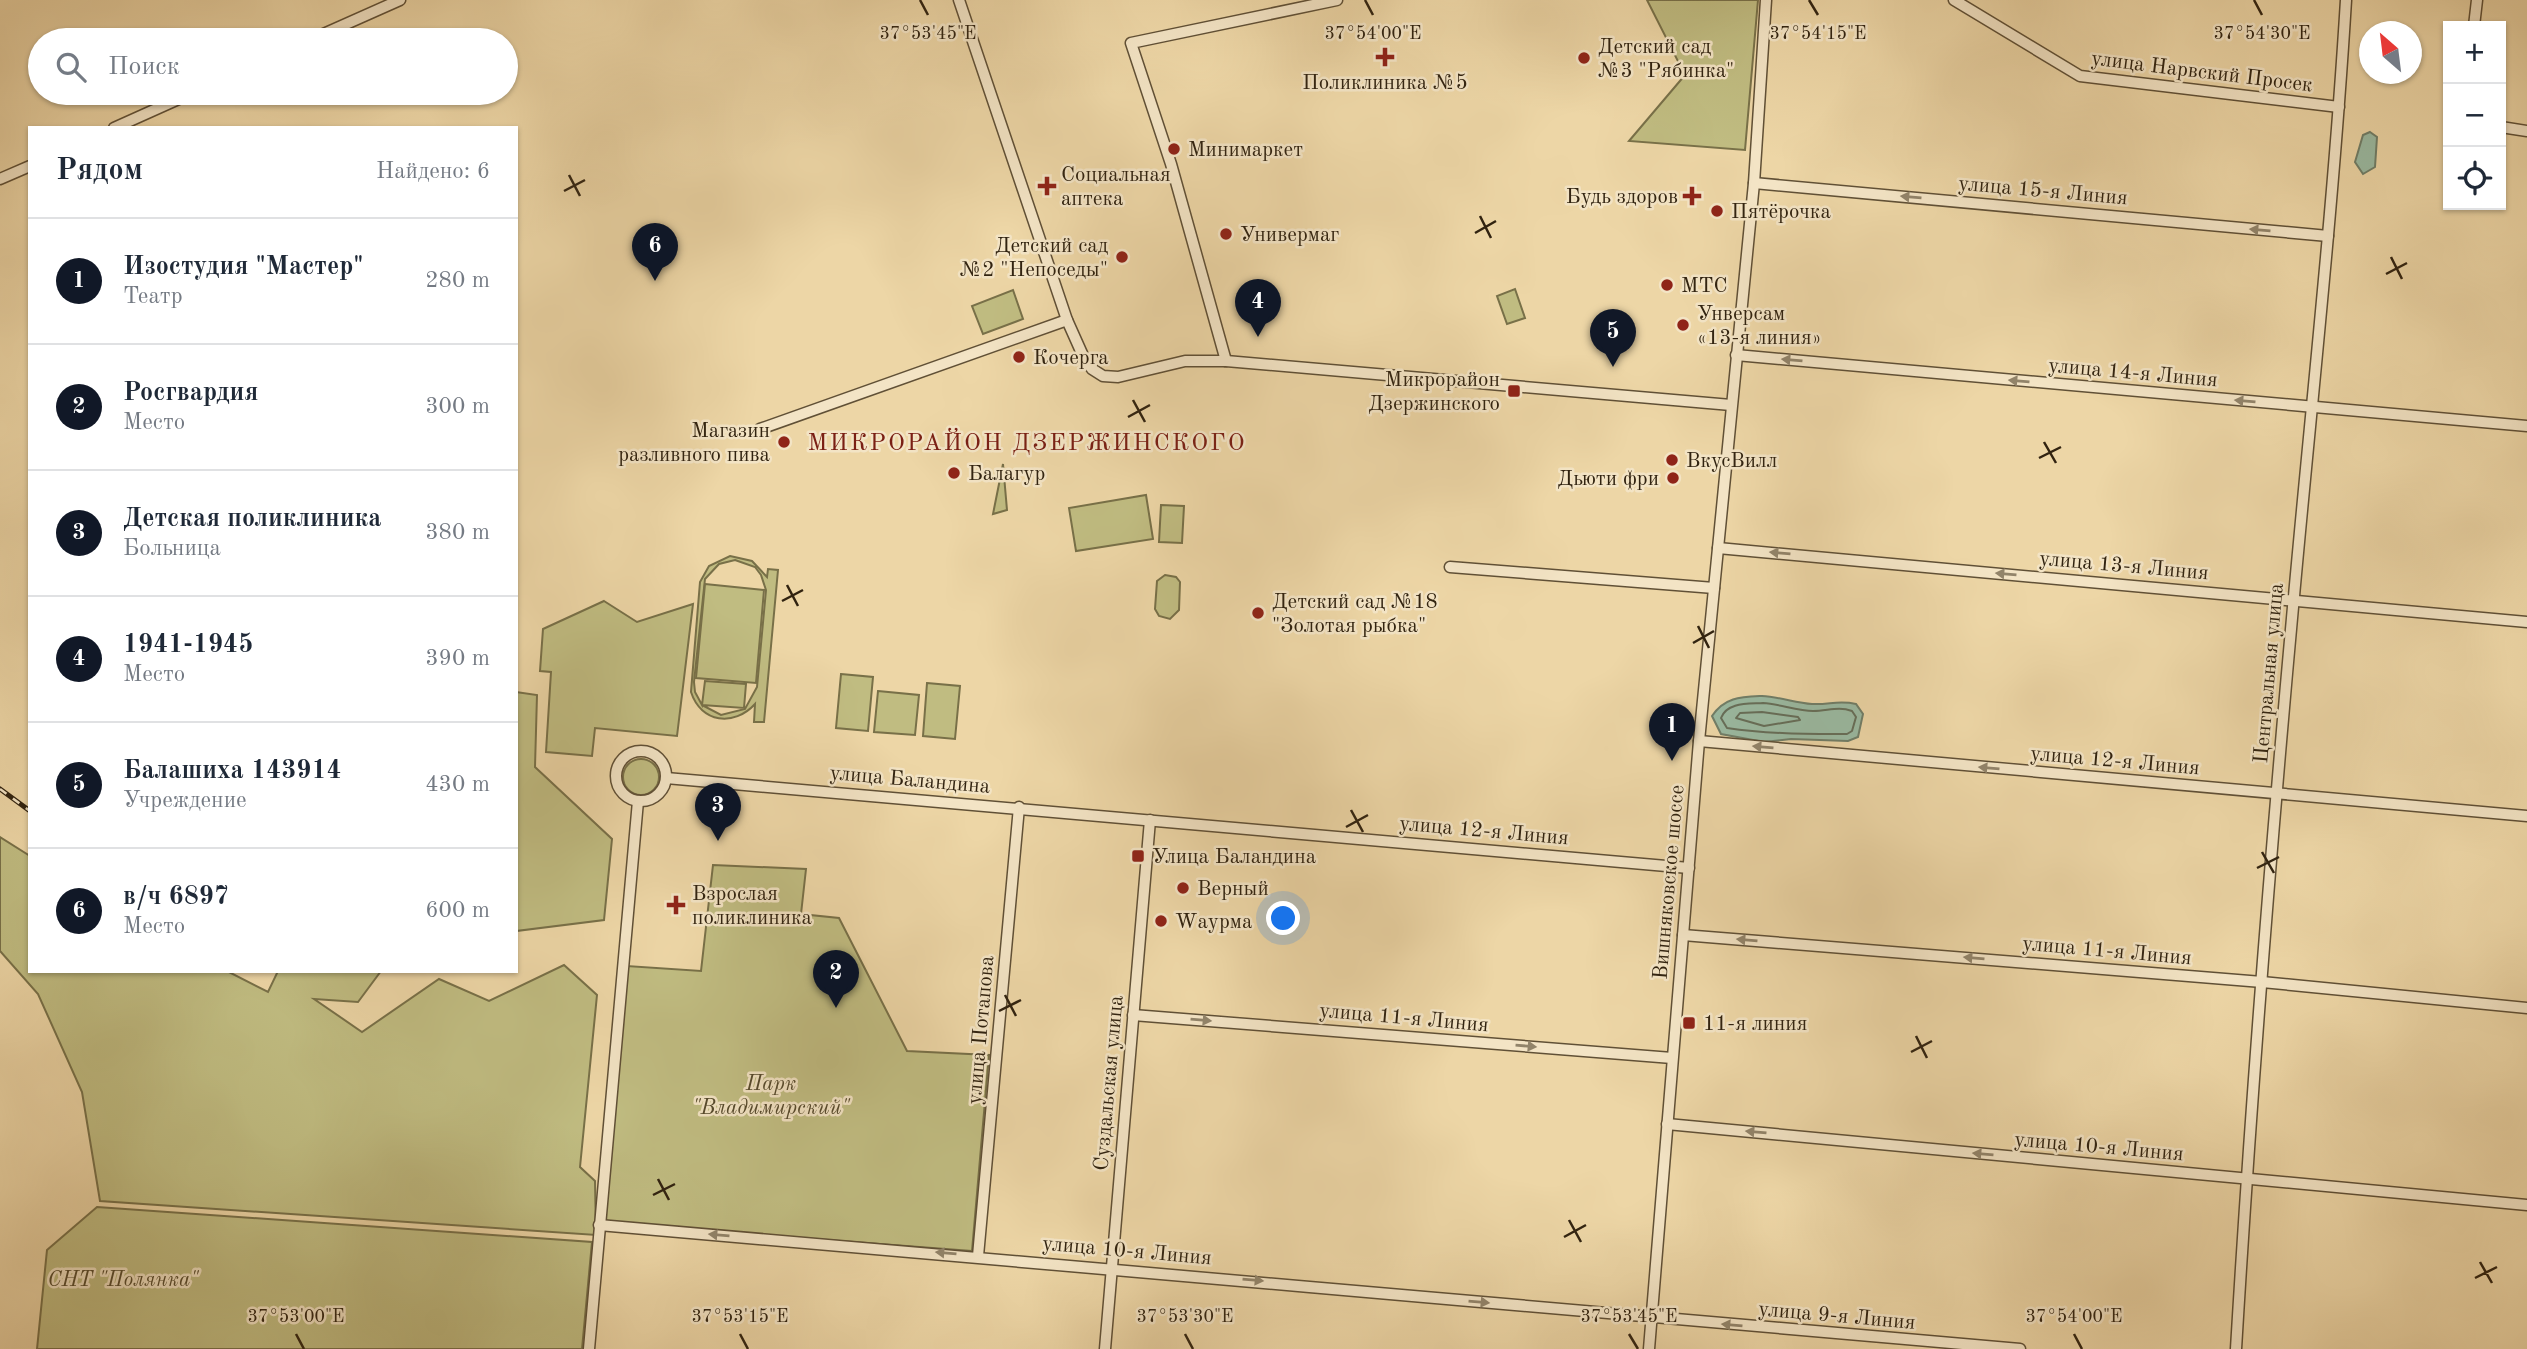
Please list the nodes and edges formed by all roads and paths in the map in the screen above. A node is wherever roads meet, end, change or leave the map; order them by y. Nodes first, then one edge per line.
1 (400, 0) edge
2 (959, 0) edge
3 (1337, 0) edge
4 (1766, 0) edge
5 (1954, 0) edge
6 (2346, 0) edge
7 (2477, 0) edge
8 (2475, 21) edge
9 (337, 28) edge
10 (165, 105) edge
11 (2339, 107) junction
12 (118, 126) edge
13 (2506, 128) edge
14 (2527, 131) edge
15 (28, 167) edge
16 (0, 179) edge
17 (1754, 183) junction
18 (2328, 236) junction
19 (1067, 320) junction
20 (1736, 355) junction
21 (1226, 361) junction
22 (1731, 405) junction
23 (2313, 407) junction
24 (2527, 426) edge
25 (760, 429) dead end
26 (1718, 548) junction
27 (1450, 567) dead end
28 (1714, 588) junction
29 (2294, 600) junction
30 (2527, 622) edge
31 (1699, 741) junction
32 (666, 778) junction
33 (2277, 795) junction
34 (638, 800) junction
35 (1019, 807) junction
36 (2527, 816) edge
37 (1150, 820) junction
38 (1689, 868) junction
39 (1683, 935) junction
40 (2262, 982) junction
41 (2527, 1007) edge
42 (1133, 1015) junction
43 (1672, 1058) junction
44 (1667, 1124) junction
45 (2246, 1179) junction
46 (2527, 1205) edge
47 (599, 1225) junction
48 (978, 1256) junction
49 (1112, 1267) junction
50 (1651, 1318) junction
51 (589, 1349) edge
52 (1105, 1349) edge
53 (1649, 1349) edge
54 (2020, 1349) edge
55 (2236, 1349) edge

1 - 9 street
2 - 19 street
3 - 21 street
4 - 17 street, Вишняковское шоссе
5 - 11 street, улица Нарвский Просек
6 - 11 street, Центральная улица
7 - 8 street
10 - 12 street
11 - 18 street, Центральная улица
13 - 14 street
15 - 16 street
18 -> 17 street, улица 15-я Линия
17 - 20 street, Вишняковское шоссе
18 - 23 street, Центральная улица
19 - 21 street
19 - 25 street
20 - 22 street, Вишняковское шоссе
23 -> 20 street, улица 14-я Линия
21 - 22 street
22 - 26 street, Вишняковское шоссе
23 - 24 street, улица 14-я Линия
23 - 29 street, Центральная улица
26 - 28 street, Вишняковское шоссе
29 -> 26 street, улица 13-я Линия
27 - 28 street
28 - 31 street, Вишняковское шоссе
29 - 30 street, улица 13-я Линия
29 - 33 street, Центральная улица
33 -> 31 street, улица 12-я Линия
31 - 38 street, Вишняковское шоссе
32 - 34 street
32 - 34 street
32 - 35 street, улица Баландина
33 - 36 street, улица 12-я Линия
33 - 40 street, Центральная улица
34 - 47 street
35 - 37 street, улица Баландина
35 - 48 street, улица Потапова
37 - 38 street, улица 12-я Линия
37 - 42 street, Суздальская улица
38 - 39 street, Вишняковское шоссе
40 -> 39 street, улица 11-я Линия
39 - 43 street, Вишняковское шоссе
40 - 41 street, улица 11-я Линия
40 - 45 street, Центральная улица
42 -> 43 street, улица 11-я Линия
42 - 49 street, Суздальская улица
43 - 44 street, Вишняковское шоссе
45 -> 44 street, улица 10-я Линия
44 - 50 street, Вишняковское шоссе
45 - 46 street, улица 10-я Линия
45 - 55 street, Центральная улица
48 -> 47 street, улица 10-я Линия
47 - 51 street
48 - 49 street, улица 10-я Линия
49 -> 50 street, улица 10-я Линия
49 - 52 street, Суздальская улица
50 - 53 street, Вишняковское шоссе
54 -> 50 street, улица 9-я Линия

